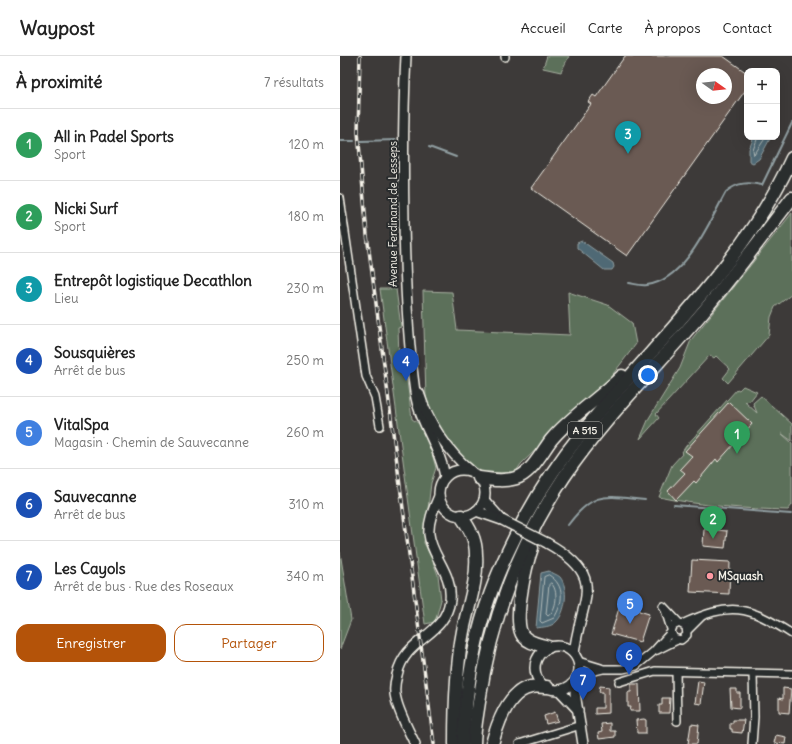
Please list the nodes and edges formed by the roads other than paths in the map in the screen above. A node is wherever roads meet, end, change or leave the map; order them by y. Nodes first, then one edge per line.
1 (406, 56) edge
2 (792, 158) edge
3 (340, 198) edge
4 (792, 198) edge
5 (708, 288) junction
6 (413, 372) junction
7 (623, 403) junction
8 (380, 426) dead end
9 (475, 475) junction
10 (445, 476) junction
11 (439, 496) junction
12 (484, 500) junction
13 (476, 511) junction
14 (448, 512) junction
15 (461, 516) junction
16 (502, 520) junction
17 (429, 533) junction
18 (704, 614) junction
19 (681, 624) junction
20 (671, 631) junction
21 (687, 631) junction
22 (576, 632) junction
23 (792, 634) edge
24 (677, 640) junction
25 (562, 646) junction
26 (548, 647) junction
27 (654, 652) junction
28 (576, 657) junction
29 (603, 669) junction
30 (676, 672) junction
31 (753, 674) junction
32 (792, 674) edge
33 (576, 677) junction
34 (619, 682) dead end
35 (546, 688) junction
36 (559, 690) junction
37 (578, 710) junction
38 (677, 721) dead end
39 (581, 724) junction
40 (415, 744) edge
41 (455, 744) edge
42 (463, 744) edge
43 (474, 744) edge
44 (492, 744) edge
45 (519, 744) edge
46 (583, 744) edge
47 (752, 744) edge

1 - 6 main road, Avenue Ferdinand de Lesseps
2 - 5 highway, A 515
3 - 8 street
4 - 7 highway, A 515
5 - 9 highway
5 - 42 highway, A 515
6 - 9 main road, Avenue Ferdinand de Lesseps
6 - 10 main road, Avenue Ferdinand de Lesseps
7 - 26 highway
7 - 43 highway, A 515
9 - 10 main road
9 - 12 main road
10 - 11 main road
11 - 14 main road
11 - 17 main road
12 - 13 main road
12 - 16 main road
13 - 15 main road
13 - 16 main road
14 - 15 main road
14 - 17 main road
15 - 41 highway
16 - 22 main road, bridge
17 - 40 main road
18 - 19 street
18 - 21 street
18 - 23 street
19 - 20 street
19 - 20 street
19 - 21 street
20 - 24 street
20 - 27 street
21 - 24 street
22 - 25 main road
22 - 28 main road
24 - 27 street
25 - 26 main road
25 - 28 main road
26 - 35 main road
27 - 29 street
28 - 29 street
28 - 33 main road
29 - 33 street
30 - 31 street
30 - 34 street
30 - 38 street
31 - 32 street
31 - 47 street
33 - 36 main road
33 - 37 main road
35 - 36 main road
35 - 44 highway
36 - 37 main road
37 - 39 main road
39 - 45 street
39 - 46 main road

